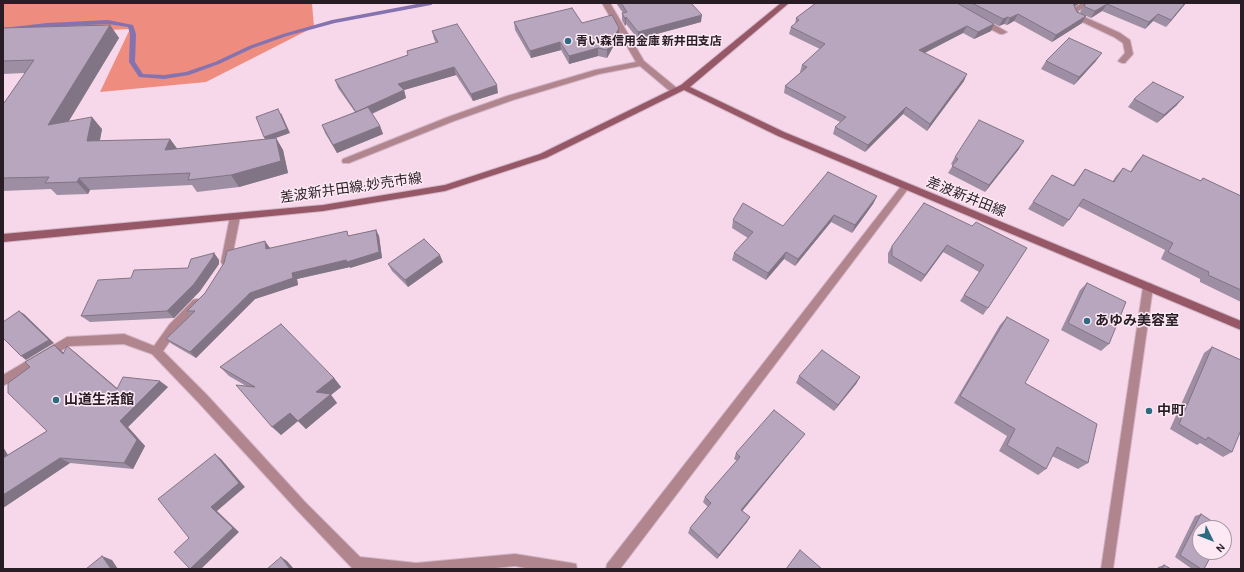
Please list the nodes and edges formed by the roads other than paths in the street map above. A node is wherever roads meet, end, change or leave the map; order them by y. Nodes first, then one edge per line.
1 (606, 3) edge
2 (785, 3) edge
3 (1088, 3) edge
4 (975, 18) edge
5 (1003, 32) dead end
6 (1122, 61) dead end
7 (641, 63) junction
8 (679, 89) junction
9 (346, 161) dead end
10 (905, 187) junction
11 (235, 217) junction
12 (3, 238) edge
13 (221, 272) edge
14 (1148, 287) junction
15 (205, 295) edge
16 (1241, 326) edge
17 (156, 351) junction
18 (3, 381) edge
19 (571, 569) edge
20 (612, 569) edge
21 (1106, 569) edge

1 - 7 street
2 - 8 main road, 差波新井田線;妙売市線
3 - 6 street
4 - 5 street
7 - 8 street
7 - 9 street
8 - 10 main road, 差波新井田線
8 - 11 main road, 差波新井田線;妙売市線
10 - 14 main road, 差波新井田線
10 - 20 street
11 - 12 main road, 差波新井田線;妙売市線
11 - 13 street
14 - 16 main road, 差波新井田線
14 - 21 street
15 - 17 street
17 - 18 street
17 - 19 street

